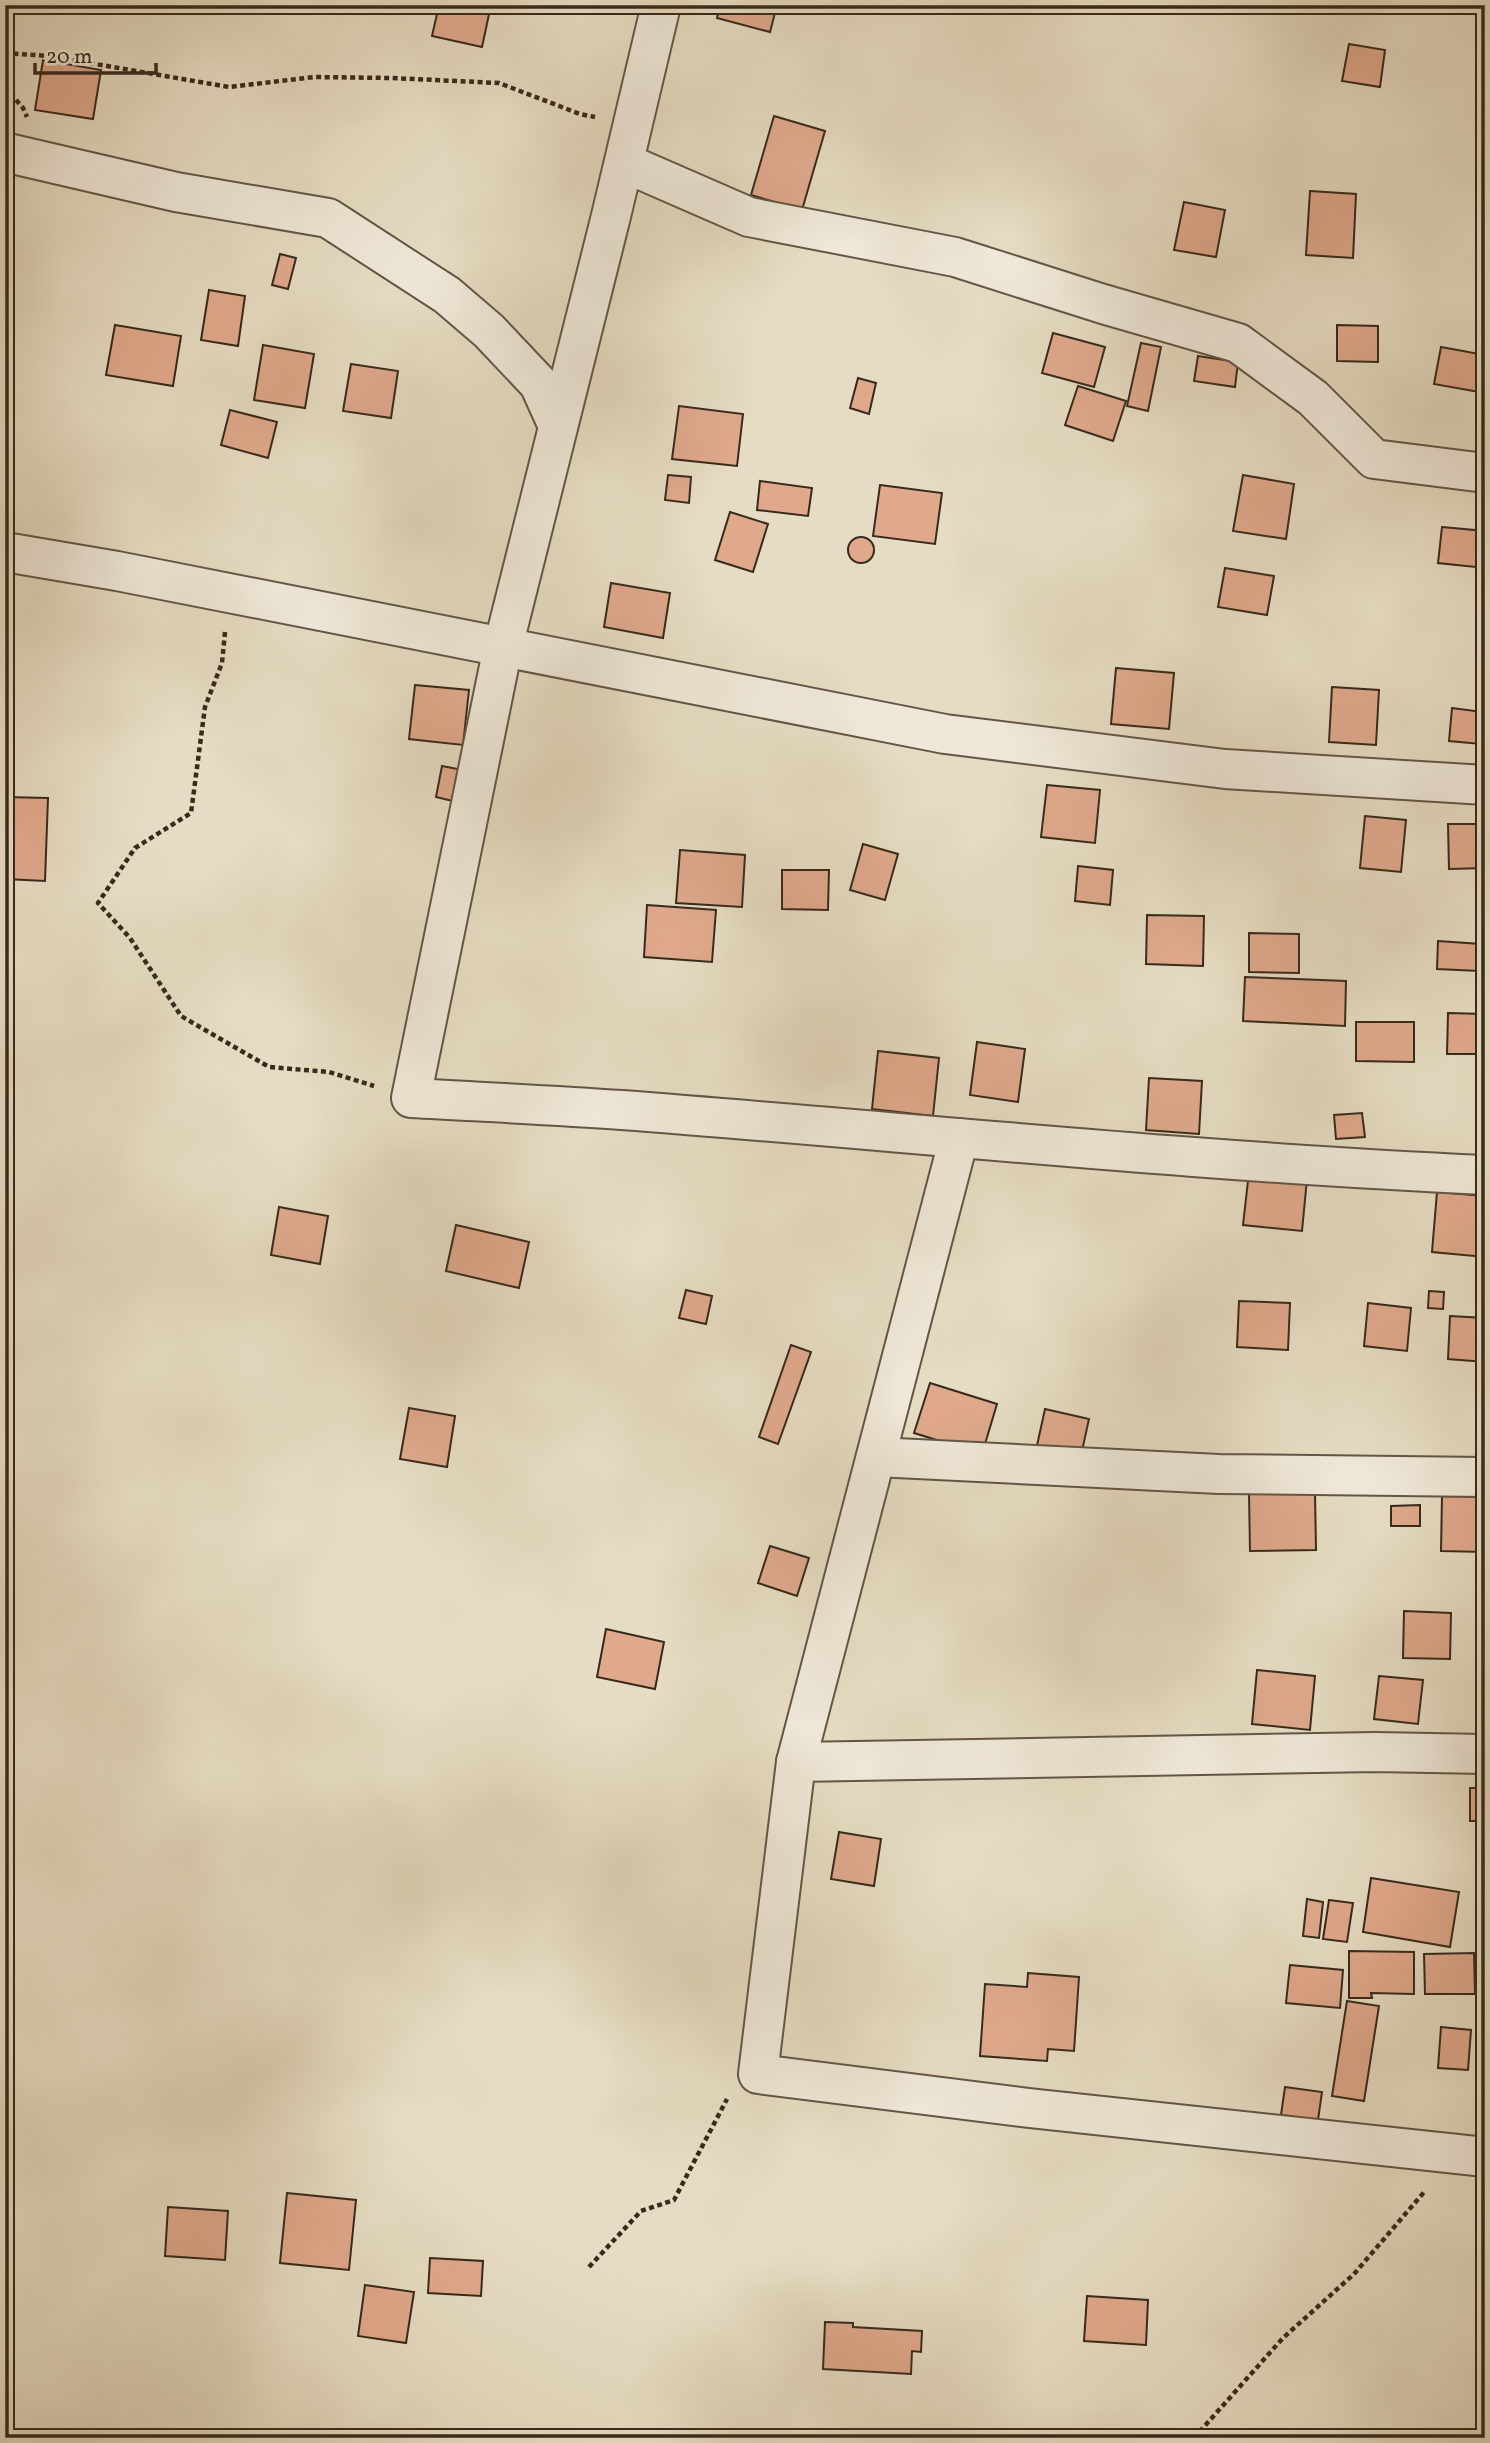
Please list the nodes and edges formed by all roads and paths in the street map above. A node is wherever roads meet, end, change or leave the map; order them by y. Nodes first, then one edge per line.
1 (661, 5) edge
2 (5, 52) edge
3 (634, 124) junction
4 (8, 153) dead end
5 (625, 163) junction
6 (558, 426) junction
7 (1485, 473) edge
8 (5, 552) edge
9 (230, 593) junction
10 (503, 647) junction
11 (1485, 785) edge
12 (411, 1098) junction
13 (959, 1138) junction
14 (1485, 1175) edge
15 (876, 1457) junction
16 (1485, 1476) edge
17 (1485, 1754) edge
18 (796, 1762) junction
19 (758, 2074) junction
20 (1485, 2157) edge
21 (1426, 2190) dead end
22 (589, 2267) dead end
23 (1194, 2438) edge

1 - 3 street
2 - 3 path
3 - 5 street
4 - 6 street
5 - 6 street
5 - 7 street
6 - 10 street
8 - 9 street
9 - 10 street
9 - 12 path
10 - 11 street
10 - 12 street
12 - 13 street
13 - 14 street
13 - 15 street
15 - 16 street
15 - 18 street
17 - 18 street
18 - 19 street
19 - 20 street
19 - 22 path
21 - 23 path

